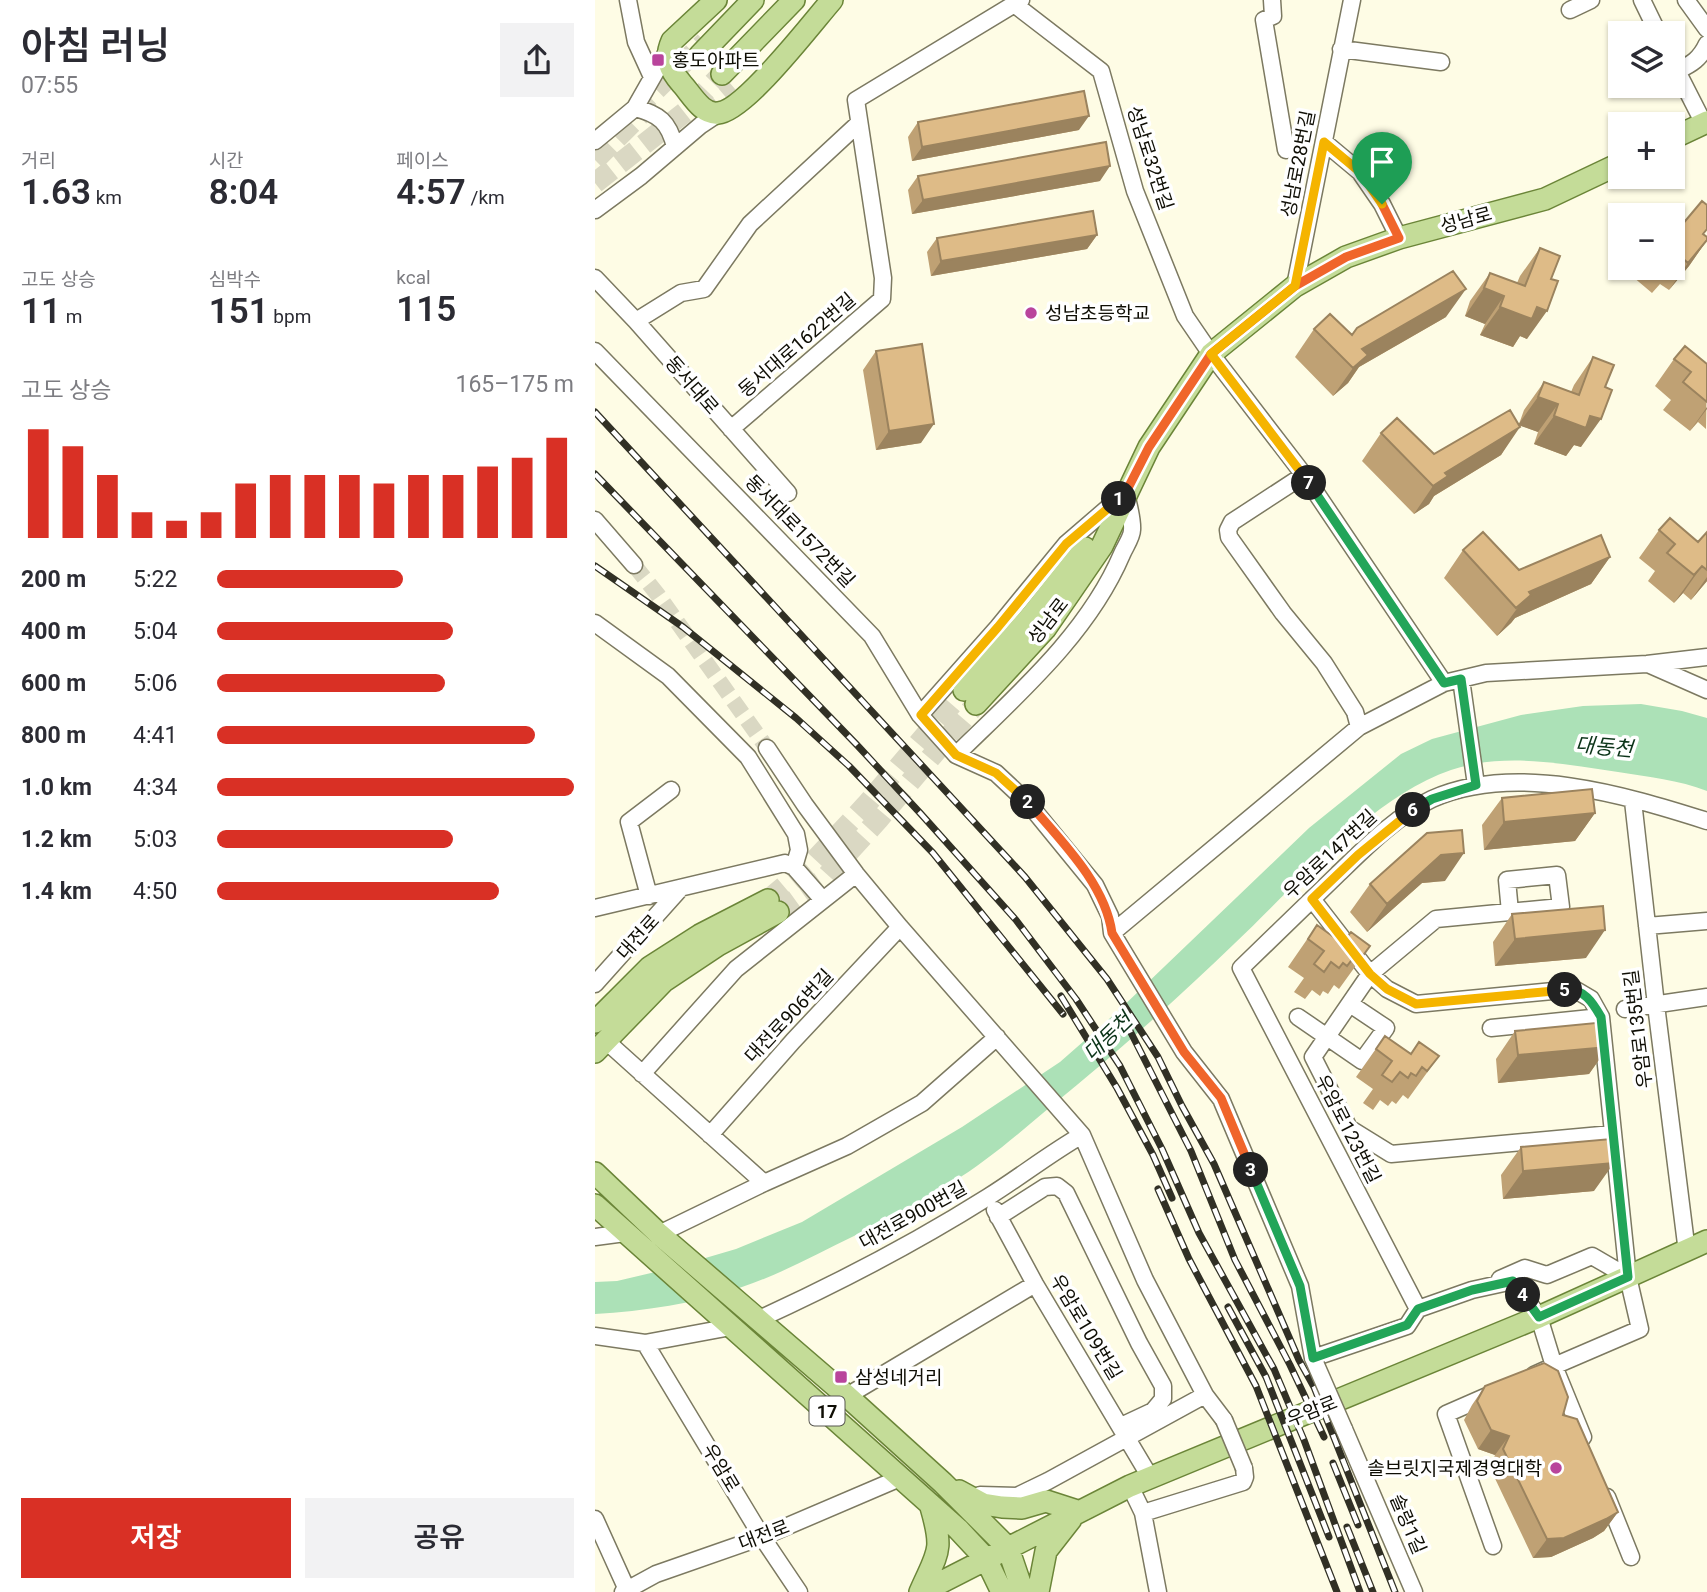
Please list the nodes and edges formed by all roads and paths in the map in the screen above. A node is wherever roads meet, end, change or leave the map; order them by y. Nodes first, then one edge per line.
1 (628, 0) edge
2 (716, 0) edge
3 (751, 0) edge
4 (794, 0) edge
5 (813, 0) edge
6 (832, 0) edge
7 (1272, 0) edge
8 (1352, 0) edge
9 (1591, 0) edge
10 (1642, 0) edge
11 (1686, 0) edge
12 (1018, 2) edge
13 (1570, 10) dead end
14 (1652, 21) edge
15 (1707, 29) edge
16 (1707, 44) edge
17 (703, 48) tunnel mouth
18 (1341, 49) junction
19 (668, 50) junction
20 (1441, 62) dead end
21 (1685, 64) edge
22 (652, 77) junction
23 (1685, 86) edge
24 (635, 108) junction
25 (719, 113) junction
26 (859, 122) junction
27 (1705, 123) edge
28 (1685, 132) edge
29 (595, 141) edge
30 (1324, 142) junction
31 (675, 147) junction
32 (1286, 150) dead end
33 (1608, 169) edge
34 (595, 210) edge
35 (1399, 238) junction
36 (595, 278) edge
37 (1295, 286) junction
38 (636, 321) junction
39 (595, 351) edge
40 (1211, 354) junction
41 (731, 429) junction
42 (1304, 475) junction
43 (1126, 492) junction
44 (788, 493) dead end
45 (595, 520) edge
46 (634, 565) tunnel mouth
47 (595, 623) edge
48 (1707, 657) edge
49 (1647, 664) junction
50 (1461, 679) junction
51 (1444, 683) junction
52 (1707, 690) edge
53 (970, 697) tunnel mouth
54 (921, 715) junction
55 (1359, 727) junction
56 (767, 748) tunnel mouth
57 (956, 755) junction
58 (1476, 785) junction
59 (671, 790) dead end
60 (1633, 801) junction
61 (1707, 821) edge
62 (794, 867) junction
63 (856, 874) junction
64 (680, 889) junction
65 (649, 896) junction
66 (1312, 899) junction
67 (823, 900) junction
68 (773, 906) tunnel mouth
69 (595, 908) edge
70 (1510, 912) edge
71 (1707, 921) edge
72 (1647, 926) junction
73 (900, 928) junction
74 (1116, 939) junction
75 (1241, 968) joint
76 (1370, 974) junction
77 (595, 984) edge
78 (1707, 998) edge
79 (1350, 1004) junction
80 (1656, 1004) junction
81 (1625, 1009) dead end
82 (1298, 1017) dead end
83 (1601, 1017) junction
84 (1491, 1028) dead end
85 (996, 1037) junction
86 (1327, 1037) junction
87 (598, 1038) edge
88 (642, 1074) junction
89 (1612, 1134) junction
90 (711, 1135) junction
91 (1081, 1135) junction
92 (595, 1174) edge
93 (764, 1183) junction
94 (988, 1197) junction
95 (595, 1205) edge
96 (998, 1217) junction
97 (659, 1234) junction
98 (595, 1237) edge
99 (632, 1238) junction
100 (1707, 1241) edge
101 (1688, 1252) junction
102 (1628, 1277) junction
103 (1035, 1284) junction
104 (1472, 1290) junction
105 (1418, 1309) junction
106 (750, 1314) junction
107 (1539, 1317) junction
108 (726, 1323) junction
109 (595, 1336) edge
110 (645, 1343) junction
111 (1313, 1358) junction
112 (1554, 1366) junction
113 (1205, 1395) junction
114 (847, 1396) junction
115 (1125, 1432) junction
116 (1590, 1455) edge
117 (1150, 1477) junction
118 (900, 1478) junction
119 (1600, 1481) edge
120 (943, 1483) junction
121 (1130, 1486) junction
122 (965, 1495) junction
123 (931, 1507) junction
124 (1077, 1511) junction
125 (1143, 1513) junction
126 (596, 1525) edge
127 (762, 1537) junction
128 (1493, 1546) dead end
129 (1008, 1548) junction
130 (1631, 1557) dead end
131 (986, 1559) junction
132 (626, 1591) edge
133 (799, 1592) edge
134 (921, 1592) edge
135 (1002, 1592) edge
136 (1023, 1592) edge
137 (1038, 1592) edge
138 (1158, 1592) edge
139 (1414, 1592) edge

1 - 22 street
2 - 19 main road
3 - 17 main road
4 - 5 main road
6 - 25 main road
7 - 32 street
8 - 18 street, 성남로28번길
9 - 13 street
10 - 14 street
11 - 15 street
12 - 26 street, 동서대로1622번길
12 - 40 street, 성남로32번길
16 - 21 street
18 - 20 street
18 - 30 street, 성남로28번길
19 - 22 street
19 - 25 main road
22 - 24 street
23 - 27 street
24 - 29 street
24 - 31 street
25 - 31 street
26 - 38 street
26 - 41 street, 동서대로1622번길
27 - 28 main road
30 - 35 street
30 - 37 street, 성남로28번길
31 - 34 street
33 - 35 main road, 성남로
35 - 37 main road, 성남로
36 - 38 street, 동서대로
37 - 40 main road, 성남로
38 - 41 street, 동서대로
39 - 54 street, 동서대로1572번길
40 - 42 street
40 - 43 main road, 성남로
41 - 44 street, 동서대로
42 - 51 street
42 - 55 street
43 - 53 main road, 성남로
43 - 54 street
43 - 57 street
45 - 46 street
47 - 62 street
48 - 49 street
49 - 50 street
49 - 52 street
50 - 51 street
50 - 58 street
51 - 55 street
54 - 57 street, 동서대로1572번길
55 - 74 street
56 - 63 street
57 - 74 street, 솔랑1길
58 - 60 street, 우암로147번길
58 - 66 street, 우암로147번길
59 - 65 street
60 - 61 street, 우암로147번길
60 - 72 street, 우암로135번길
62 - 64 street
62 - 67 street
63 - 67 street
63 - 73 street
64 - 65 street
64 - 77 street, 대전로
65 - 69 street
66 - 75 street, 우암로147번길
66 - 76 street
67 - 88 street
68 - 87 main road
70 - 76 street
71 - 72 street
72 - 80 street, 우암로135번길
73 - 85 street
73 - 90 street, 대전로906번길
74 - 111 street, 솔랑1길
75 - 105 street, 우암로123번길
76 - 79 street
76 - 83 street
78 - 80 street
79 - 86 street
79 - 86 street
80 - 81 street
80 - 101 street, 우암로135번길
82 - 86 street
83 - 84 street
83 - 89 street
85 - 91 street
85 - 93 street
86 - 89 street
87 - 88 street
88 - 90 street
89 - 102 street
90 - 93 street
91 - 94 street, 대전로900번길
91 - 113 street
92 - 97 main road
93 - 97 street
94 - 96 street, 우암로109번길
94 - 106 street, 대전로900번길
95 - 99 main road, 17
96 - 103 street, 우암로109번길
96 - 115 street
97 - 106 main road
98 - 99 street
99 - 108 main road, 17
100 - 101 main road, 우암로
101 - 102 main road, 우암로
102 - 104 street
102 - 107 main road, 우암로
102 - 112 street
103 - 114 street
103 - 115 street, 우암로109번길
104 - 105 street
104 - 107 street
105 - 111 street
106 - 114 main road
107 - 112 street
107 - 117 main road, 우암로
108 - 110 street
108 - 118 main road, 17
109 - 110 street
110 - 127 street, 우암로
111 - 139 street, 솔랑1길, bridge
112 - 116 street
112 - 128 street
113 - 115 street
113 - 125 street, bridge
114 - 120 main road
115 - 117 street, 우암로109번길
115 - 122 street
117 - 121 main road, 우암로
118 - 123 main road, 17
118 - 127 street, 대전로
119 - 130 street
120 - 122 main road
120 - 129 main road
121 - 124 main road, 우암로
121 - 125 street
122 - 124 main road
123 - 131 main road, 17
123 - 134 main road
124 - 129 main road, 우암로
124 - 137 main road
125 - 138 street
126 - 132 street
127 - 132 street, 대전로
127 - 133 street, 우암로
129 - 131 main road, 우암로
129 - 136 main road
131 - 134 main road, 우암로
131 - 135 main road, 17

